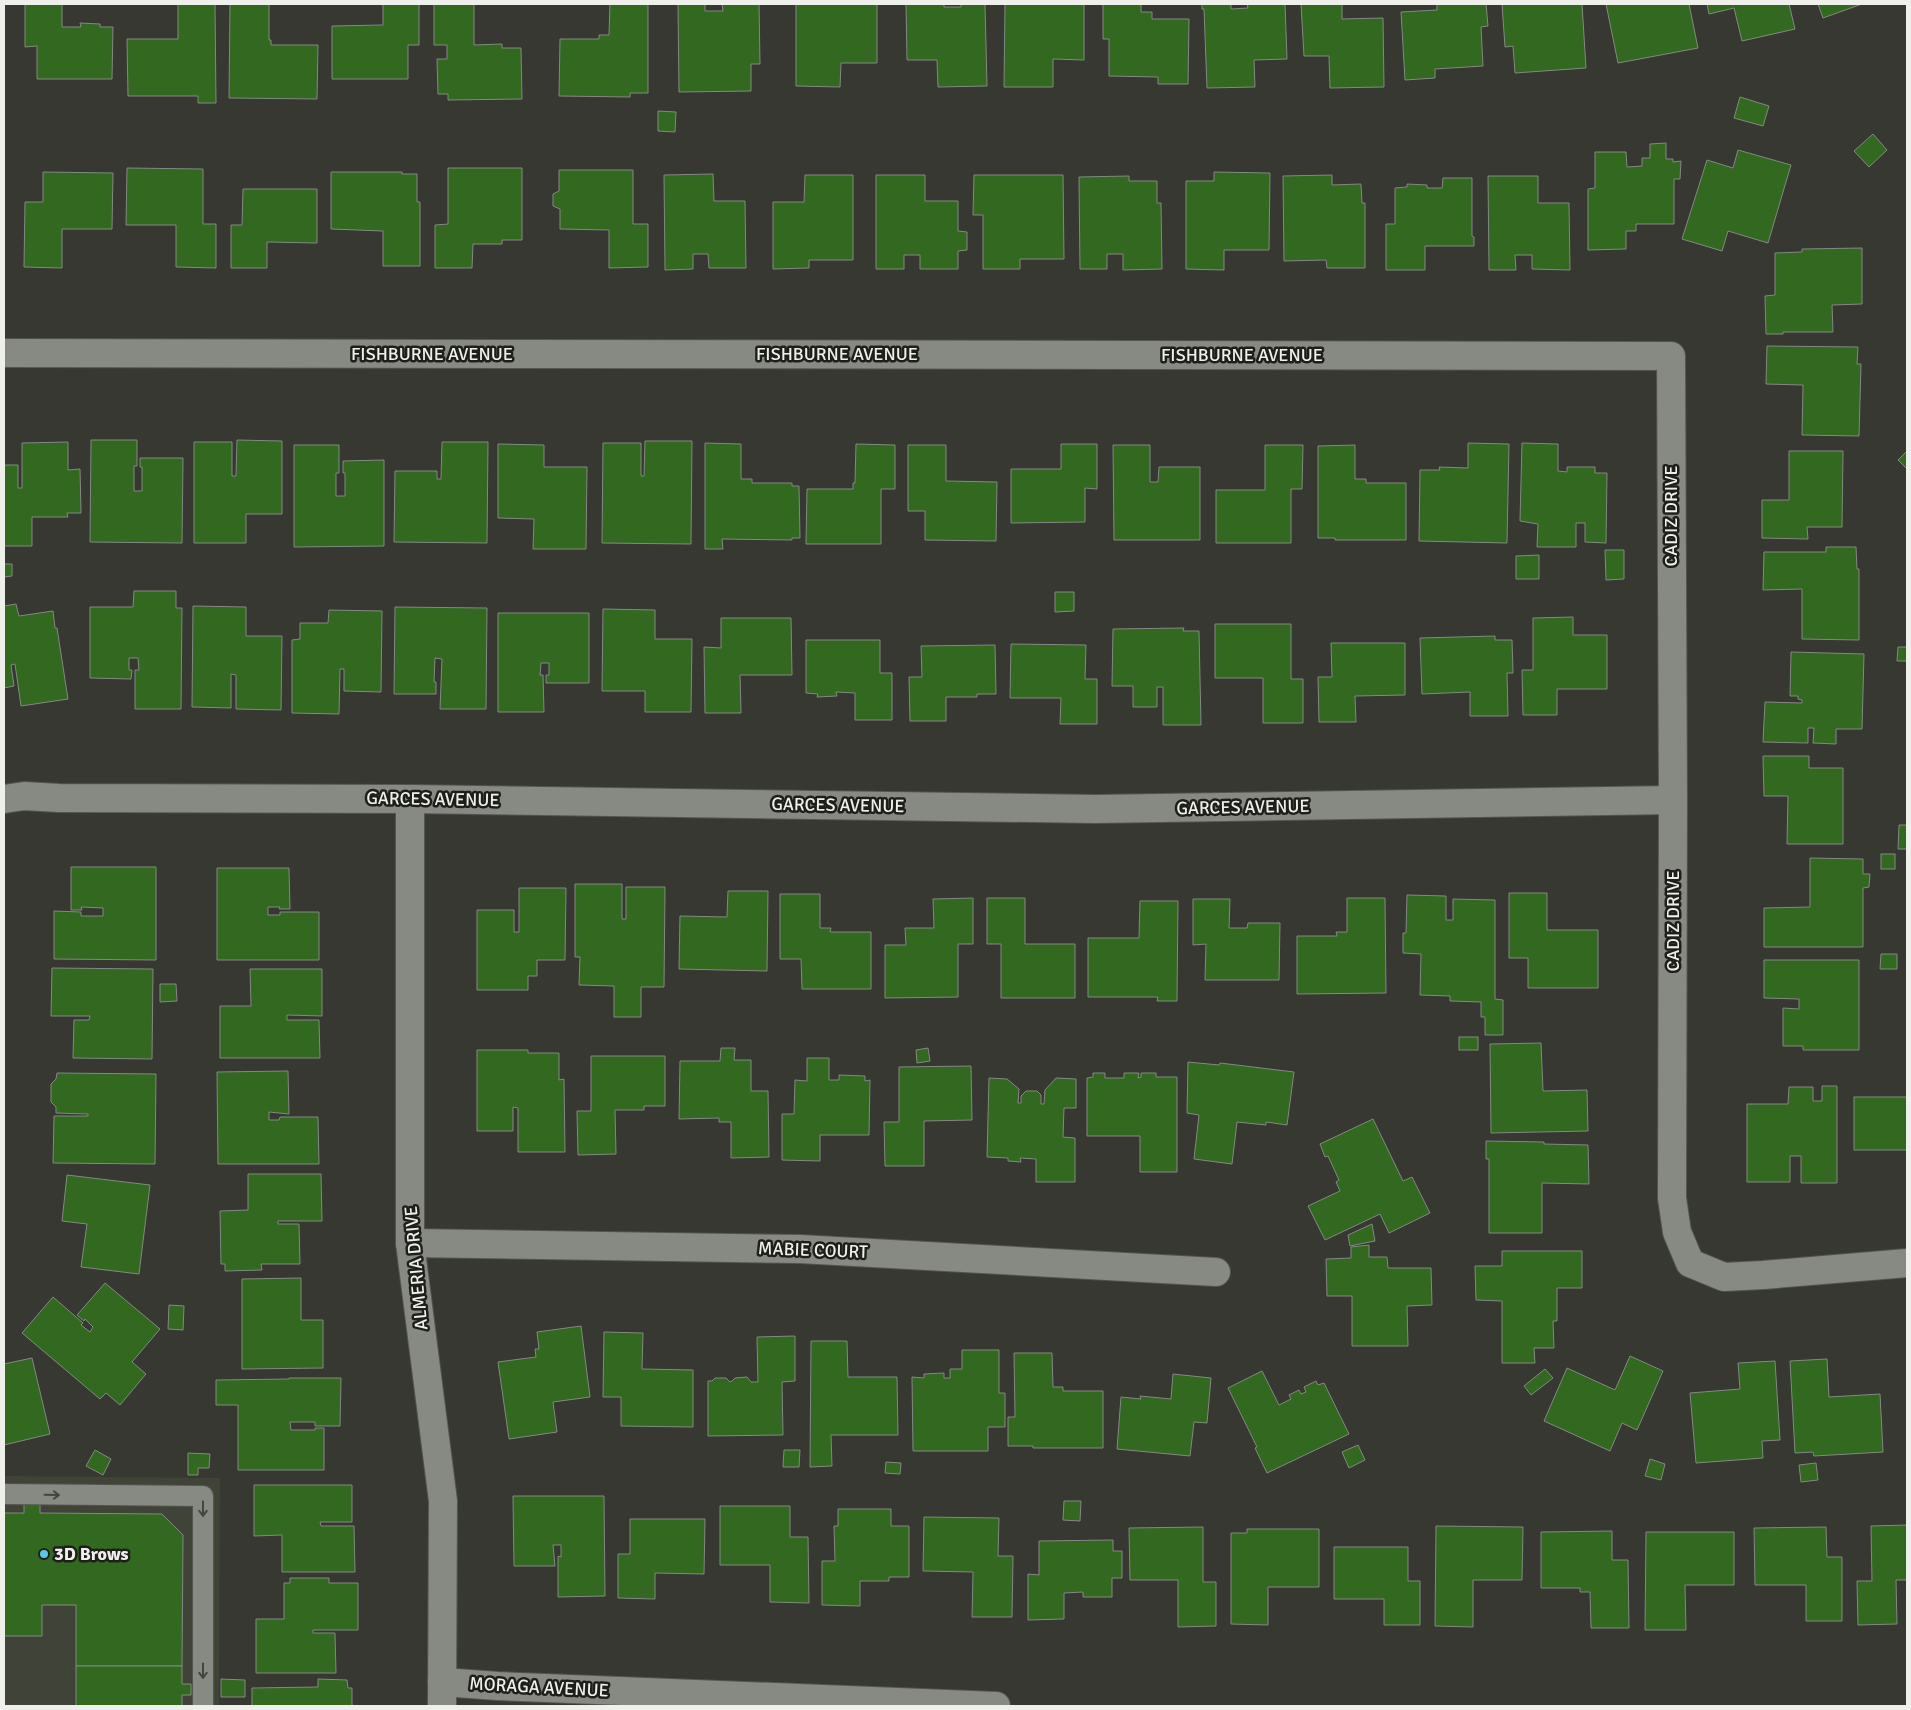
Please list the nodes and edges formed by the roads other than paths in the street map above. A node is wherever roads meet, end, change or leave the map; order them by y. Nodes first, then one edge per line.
1 (4, 353) edge
2 (1670, 356) joint
3 (4, 799) edge
4 (410, 799) junction
5 (1673, 800) junction
6 (410, 1243) junction
7 (1907, 1263) edge
8 (1216, 1272) dead end
9 (4, 1494) edge
10 (442, 1694) edge
11 (202, 1706) edge
12 (996, 1706) edge

1 - 2 street, FISHBURNE AVENUE
2 - 5 street, CADIZ DRIVE
3 - 4 street, GARCES AVENUE
4 - 5 street, GARCES AVENUE
4 - 6 street, ALMERIA DRIVE
5 - 7 street, CADIZ DRIVE
6 - 8 street, MABIE COURT
6 - 10 street, ALMERIA DRIVE
9 -> 11 lane
10 - 12 street, MORAGA AVENUE

